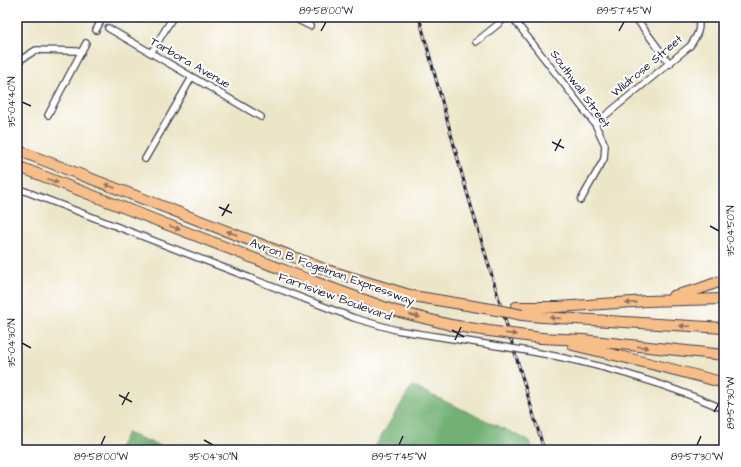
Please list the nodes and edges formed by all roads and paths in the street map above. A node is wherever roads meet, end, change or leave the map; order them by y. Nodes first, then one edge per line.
1 (104, 17) edge
2 (172, 17) edge
3 (292, 17) edge
4 (507, 17) edge
5 (512, 17) edge
6 (635, 17) edge
7 (698, 17) edge
8 (310, 26) dead end
9 (108, 28) dead end
10 (96, 30) dead end
11 (476, 42) dead end
12 (86, 43) dead end
13 (81, 53) junction
14 (151, 53) junction
15 (17, 62) edge
16 (670, 64) junction
17 (192, 77) junction
18 (48, 115) dead end
19 (261, 117) dead end
20 (595, 124) junction
21 (17, 150) edge
22 (144, 159) dead end
23 (17, 166) edge
24 (17, 188) edge
25 (581, 200) dead end
26 (724, 280) edge
27 (724, 298) edge
28 (648, 301) junction
29 (519, 311) junction
30 (724, 328) edge
31 (545, 338) junction
32 (724, 355) edge
33 (685, 373) junction
34 (724, 383) edge
35 (724, 389) edge
36 (724, 409) edge

1 - 10 street
2 - 14 street
3 - 8 street
4 - 11 street
5 - 20 street, Southwall Street
6 - 16 street
7 - 16 street, Wildrose Street
9 - 14 street, Tarbora Avenue
12 - 13 street
13 - 15 street
13 - 18 street
14 - 17 street, Tarbora Avenue
16 - 20 street, Wildrose Street
17 - 19 street, Tarbora Avenue
17 - 22 street
20 - 25 street, Southwall Street
29 -> 21 highway, Avron B Fogelman Expressway, bridge
23 -> 31 highway, Avron B Fogelman Expressway, bridge
24 - 36 street, Farrisview Boulevard, bridge
26 - 28 highway
27 - 28 highway
28 -> 29 highway
30 -> 29 highway, Avron B Fogelman Expressway
31 -> 32 highway, Avron B Fogelman Expressway
31 - 33 highway
33 - 34 highway
33 - 35 highway

